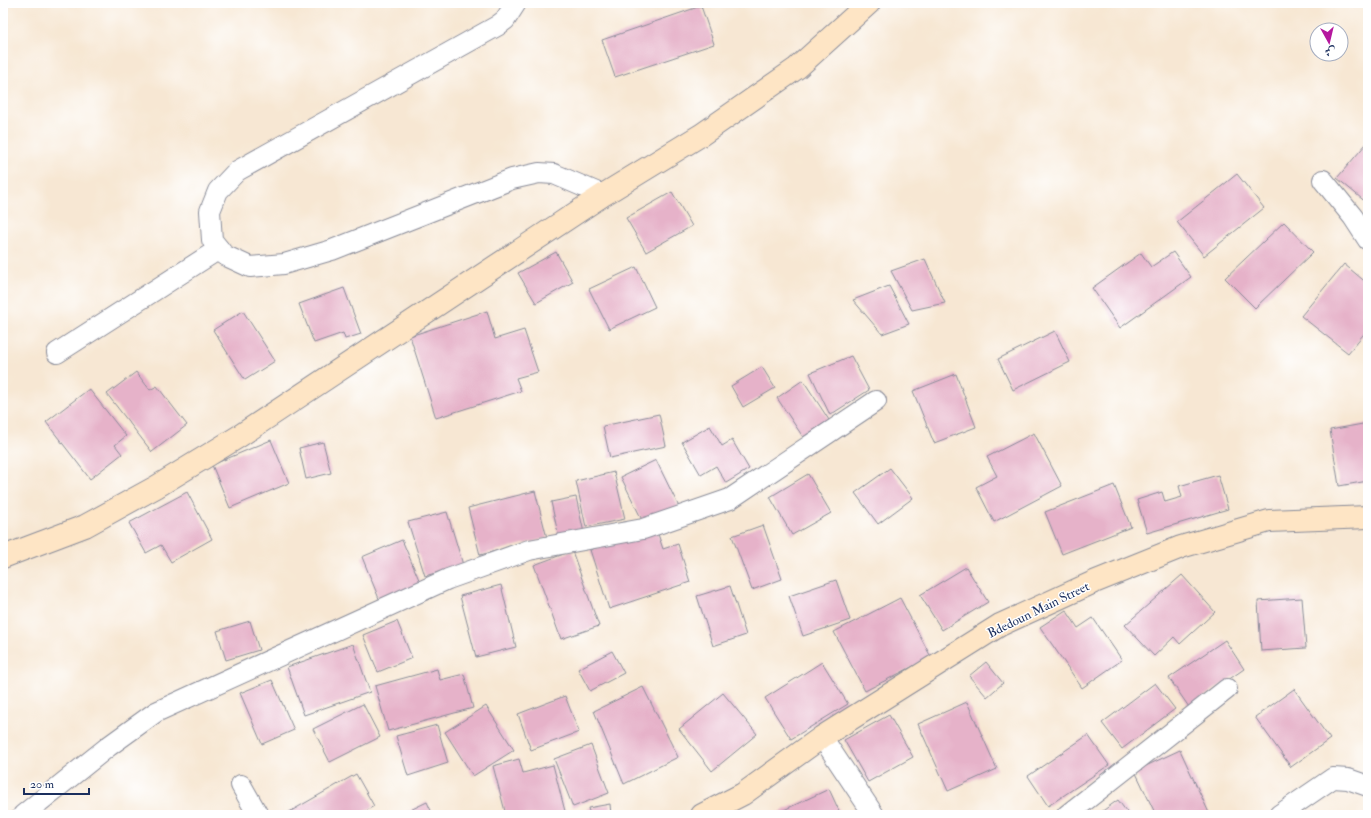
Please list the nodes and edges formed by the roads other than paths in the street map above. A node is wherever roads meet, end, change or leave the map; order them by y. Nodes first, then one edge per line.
1 (516, 3) edge
2 (869, 3) edge
3 (1323, 180) dead end
4 (603, 195) junction
5 (1368, 240) edge
6 (219, 249) junction
7 (57, 353) dead end
8 (876, 401) dead end
9 (1368, 516) edge
10 (3, 557) edge
11 (1227, 689) dead end
12 (822, 737) junction
13 (241, 785) dead end
14 (1368, 786) edge
15 (23, 815) edge
16 (258, 815) edge
17 (702, 815) edge
18 (874, 815) edge
19 (1067, 815) edge
20 (1279, 815) edge

1 - 6 street
2 - 4 main road
3 - 5 street
4 - 6 street
4 - 10 main road
6 - 7 street
8 - 15 street
9 - 12 main road, Bdedoun Main Street
11 - 19 street
12 - 17 main road, Bdedoun Main Street
12 - 18 street
13 - 16 street
14 - 20 street

